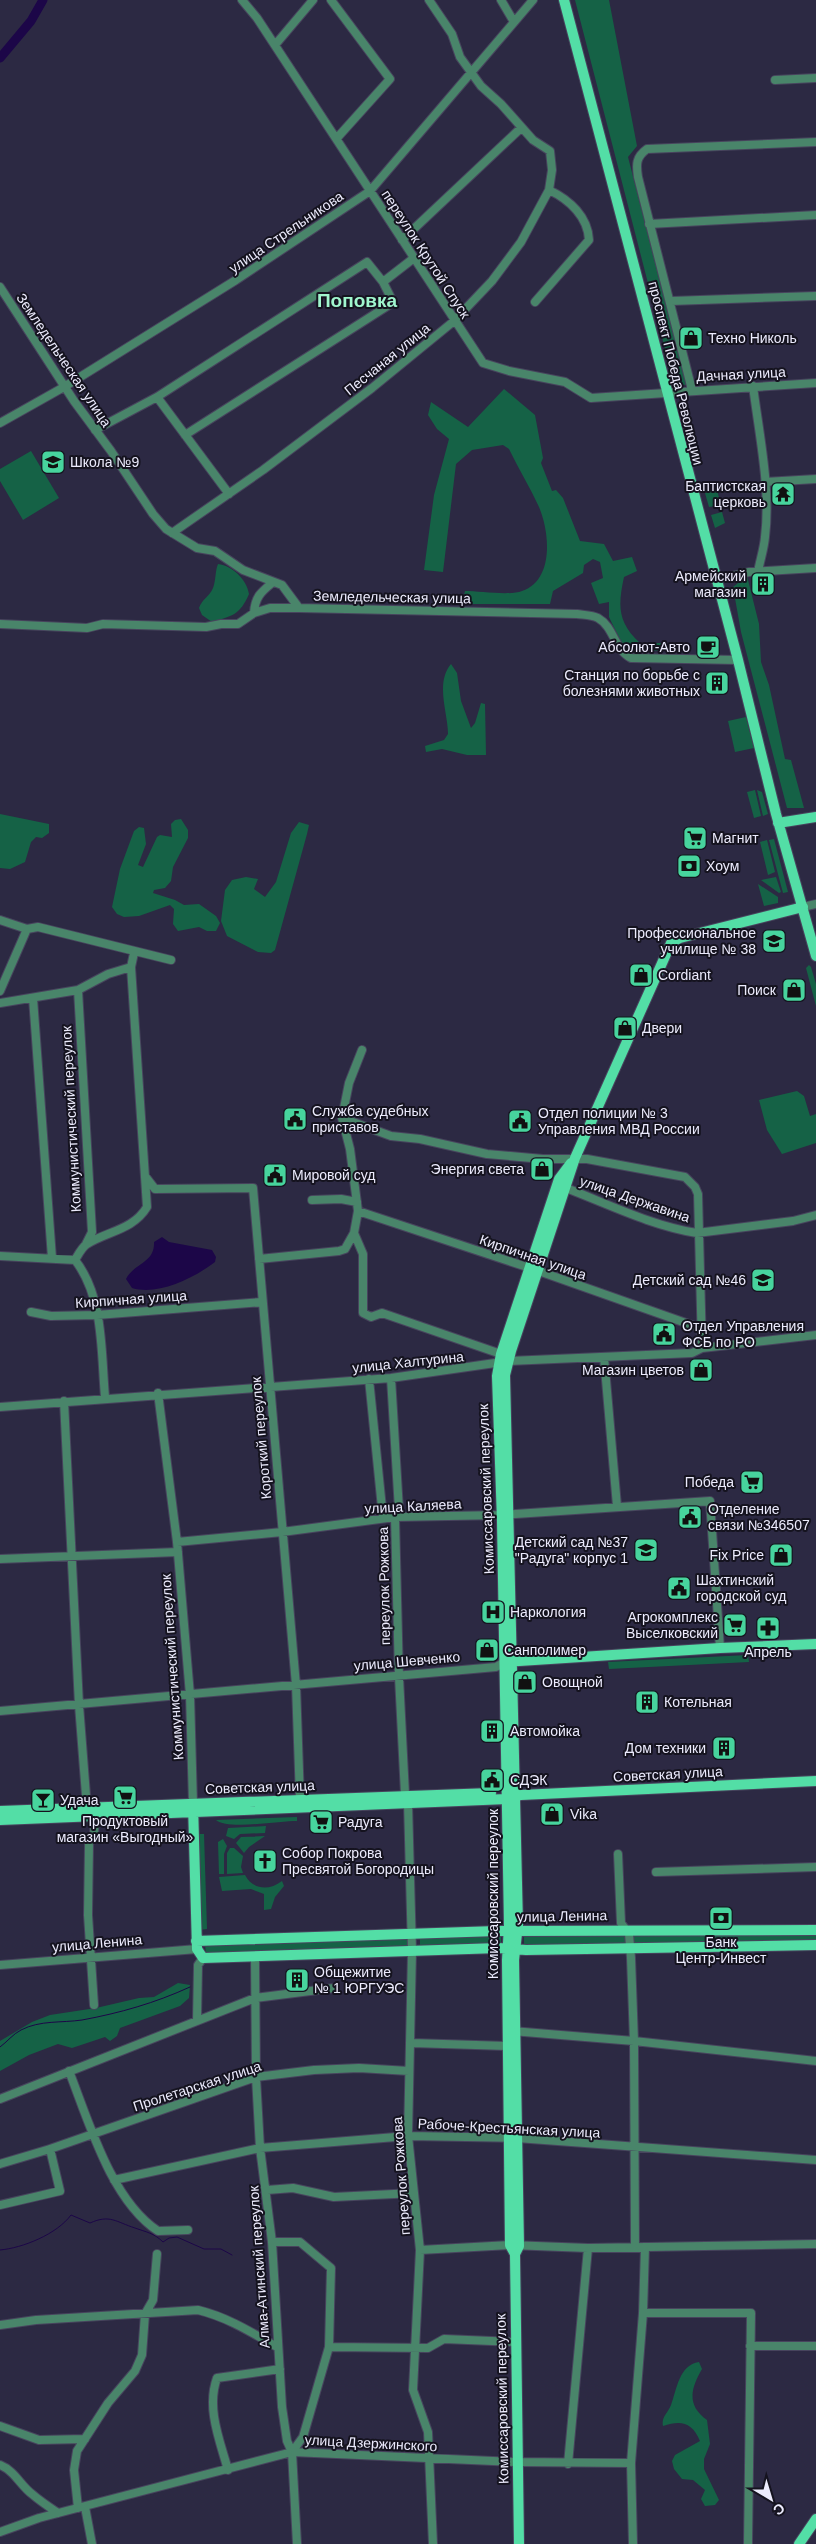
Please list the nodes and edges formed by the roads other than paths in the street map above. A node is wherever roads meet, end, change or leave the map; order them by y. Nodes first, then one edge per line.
1 (242, 0) edge
2 (313, 0) edge
3 (331, 0) edge
4 (429, 0) edge
5 (501, 0) edge
6 (533, 0) edge
7 (564, 0) edge
8 (514, 22) junction
9 (275, 45) junction
10 (471, 72) junction
11 (816, 78) edge
12 (775, 80) dead end
13 (522, 128) junction
14 (337, 138) junction
15 (816, 142) edge
16 (549, 190) junction
17 (370, 191) junction
18 (816, 215) edge
19 (649, 224) junction
20 (402, 240) junction
21 (414, 258) junction
22 (383, 282) junction
23 (0, 287) edge
24 (816, 296) edge
25 (535, 302) dead end
26 (671, 302) junction
27 (454, 321) junction
28 (816, 383) edge
29 (753, 386) junction
30 (64, 387) junction
31 (692, 390) junction
32 (668, 392) junction
33 (157, 397) junction
34 (0, 423) edge
35 (95, 430) junction
36 (185, 435) junction
37 (816, 480) edge
38 (764, 482) junction
39 (228, 494) junction
40 (172, 532) junction
41 (816, 568) edge
42 (758, 572) junction
43 (715, 580) junction
44 (272, 583) junction
45 (299, 608) junction
46 (254, 613) junction
47 (2, 624) edge
48 (0, 633) edge
49 (738, 660) junction
50 (816, 817) edge
51 (778, 823) junction
52 (816, 904) edge
53 (803, 907) junction
54 (0, 920) edge
55 (27, 929) junction
56 (134, 952) junction
57 (816, 956) edge
58 (171, 960) dead end
59 (131, 967) junction
60 (78, 990) junction
61 (0, 991) edge
62 (33, 998) junction
63 (0, 1003) edge
64 (362, 1050) dead end
65 (342, 1118) junction
66 (575, 1158) junction
67 (145, 1176) junction
68 (566, 1188) junction
69 (312, 1200) dead end
70 (356, 1202) junction
71 (358, 1211) junction
72 (816, 1215) edge
73 (354, 1233) junction
74 (697, 1233) junction
75 (86, 1244) junction
76 (0, 1256) edge
77 (52, 1258) junction
78 (259, 1259) junction
79 (75, 1260) junction
80 (534, 1269) junction
81 (262, 1302) junction
82 (31, 1312) dead end
83 (97, 1315) junction
84 (700, 1328) junction
85 (816, 1335) edge
86 (702, 1348) junction
87 (604, 1357) junction
88 (503, 1360) junction
89 (391, 1378) junction
90 (369, 1379) junction
91 (269, 1386) junction
92 (158, 1393) junction
93 (105, 1397) junction
94 (64, 1401) junction
95 (0, 1406) edge
96 (617, 1506) junction
97 (505, 1515) junction
98 (395, 1517) junction
99 (382, 1518) junction
100 (282, 1532) junction
101 (177, 1542) junction
102 (178, 1552) junction
103 (72, 1556) junction
104 (0, 1559) edge
105 (816, 1644) edge
106 (720, 1648) junction
107 (507, 1662) junction
108 (399, 1677) junction
109 (296, 1685) junction
110 (190, 1695) junction
111 (79, 1705) junction
112 (0, 1711) edge
113 (816, 1781) edge
114 (513, 1795) junction
115 (300, 1799) junction
116 (406, 1799) junction
117 (87, 1808) junction
118 (192, 1808) junction
119 (0, 1811) edge
120 (95, 1817) junction
121 (0, 1820) edge
122 (618, 1854) dead end
123 (816, 1867) edge
124 (656, 1872) dead end
125 (626, 1929) junction
126 (816, 1930) edge
127 (513, 1931) junction
128 (412, 1935) junction
129 (196, 1945) junction
130 (816, 1945) edge
131 (629, 1948) junction
132 (512, 1950) junction
133 (412, 1951) junction
134 (91, 1957) junction
135 (255, 1957) junction
136 (203, 1958) junction
137 (0, 1965) edge
138 (334, 1988) dead end
139 (255, 1998) junction
140 (94, 2005) dead end
141 (197, 2022) junction
142 (511, 2031) junction
143 (634, 2041) junction
144 (412, 2043) junction
145 (507, 2046) junction
146 (816, 2061) edge
147 (69, 2071) junction
148 (409, 2071) junction
149 (256, 2077) junction
150 (0, 2099) edge
151 (94, 2133) junction
152 (408, 2136) junction
153 (513, 2138) junction
154 (633, 2147) junction
155 (260, 2148) junction
156 (50, 2149) junction
157 (816, 2160) edge
158 (0, 2164) edge
159 (114, 2180) junction
160 (267, 2190) junction
161 (414, 2193) junction
162 (0, 2205) edge
163 (188, 2230) dead end
164 (272, 2242) junction
165 (816, 2244) edge
166 (635, 2247) junction
167 (645, 2247) junction
168 (515, 2248) junction
169 (588, 2248) junction
170 (420, 2250) junction
171 (157, 2254) dead end
172 (643, 2313) junction
173 (145, 2314) junction
174 (0, 2325) edge
175 (515, 2342) junction
176 (277, 2346) junction
177 (750, 2346) junction
178 (816, 2346) edge
179 (329, 2347) junction
180 (415, 2348) junction
181 (280, 2369) junction
182 (0, 2426) edge
183 (85, 2439) junction
184 (292, 2452) junction
185 (431, 2459) junction
186 (516, 2462) junction
187 (631, 2463) junction
188 (568, 2464) junction
189 (0, 2465) edge
190 (228, 2470) junction
191 (81, 2508) junction
192 (58, 2514) junction
193 (816, 2519) edge
194 (0, 2532) edge
195 (799, 2543) edge
196 (92, 2544) edge
197 (296, 2544) edge
198 (433, 2544) edge
199 (519, 2544) edge
200 (633, 2544) edge
201 (748, 2544) edge

1 - 9 street, переулок Крутой Спуск
2 - 9 street
3 - 14 street
4 - 10 street
5 - 8 street
6 - 8 street, улица Стрельникова
7 - 32 main road, проспект Победа Революции
8 - 10 street, улица Стрельникова
9 - 14 street, переулок Крутой Спуск
10 - 13 street
10 - 17 street, улица Стрельникова
11 - 12 street
13 - 16 street, Песчаная улица
13 - 20 street
14 - 17 street, переулок Крутой Спуск
15 - 19 street
16 - 25 street
16 - 27 street, Песчаная улица
17 - 20 street, переулок Крутой Спуск
17 - 30 street, улица Стрельникова
18 - 19 street
19 - 26 street
20 - 21 street, переулок Крутой Спуск
21 - 22 street
21 - 27 street, переулок Крутой Спуск
22 - 33 street
22 - 36 street
23 - 30 street, Земледельческая улица
24 - 26 street
26 - 31 street
27 - 32 street, переулок Крутой Спуск
27 - 39 street, Песчаная улица
28 - 29 street, Дачная улица
29 - 31 street, Дачная улица
29 - 38 street
30 - 34 street, улица Стрельникова
30 - 35 street, Земледельческая улица
31 - 32 street, Дачная улица
32 - 43 main road, проспект Победа Революции
33 - 35 street
33 - 36 street
35 - 40 street, Земледельческая улица
36 - 39 street
37 - 38 street
38 - 42 street
39 - 40 street, Песчаная улица
40 - 44 street, Земледельческая улица
41 - 42 street
42 - 43 street
43 - 49 main road, проспект Победа Революции
44 - 45 street, Земледельческая улица
44 - 46 street
45 - 46 street
45 - 49 street, Земледельческая улица
46 - 47 street
47 - 48 street
49 - 51 main road, проспект Победа Революции
50 - 51 main road
51 - 53 main road, проспект Победа Революции
52 - 53 street
53 - 57 main road, проспект Победа Революции
53 - 66 main road, Комиссаровский переулок
54 - 55 street
55 - 56 street
55 - 61 street
56 - 58 street
56 - 59 street
59 - 60 street
59 - 67 street
60 - 62 street
60 - 75 street, Коммунистический переулок
62 - 63 street
62 - 77 street
64 - 65 street
65 - 66 street, улица Державина
65 - 70 street
66 - 68 main road, Комиссаровский переулок
66 - 74 street, улица Державина
66 - 80 main road, Комиссаровский переулок
67 - 75 street
67 - 78 street, Короткий переулок
68 - 74 street, улица Державина
68 - 80 main road, Комиссаровский переулок
69 - 70 street
70 - 71 street
71 - 73 street
71 - 80 street, Кирпичная улица
72 - 74 street, улица Державина
73 - 78 street
73 - 88 street, улица Халтурина
74 - 84 street, улица Державина
75 - 79 street
76 - 77 street
77 - 79 street
78 - 81 street, Короткий переулок
79 - 83 street
80 - 84 street, Кирпичная улица
80 - 88 main road, Комиссаровский переулок
81 - 83 street, Кирпичная улица
81 - 91 street, Короткий переулок
82 - 83 street, Кирпичная улица
83 - 93 street
84 - 86 street, улица Державина
85 - 86 street, улица Халтурина
86 - 87 street, улица Халтурина
87 - 88 street, улица Халтурина
87 - 96 street
88 - 89 street, улица Халтурина
88 - 97 main road, Комиссаровский переулок
89 - 90 street, улица Халтурина
89 - 98 street, переулок Рожкова
90 - 91 street, улица Халтурина
90 - 99 street, переулок Рожкова
91 - 92 street, улица Халтурина
91 - 100 street, Короткий переулок
92 - 93 street, улица Халтурина
92 - 101 street, Коммунистический переулок
93 - 94 street, улица Халтурина
94 - 95 street, улица Халтурина
94 - 103 street
96 - 97 street, улица Каляева
96 - 106 street, улица Каляева
97 - 98 street, улица Каляева
97 - 107 main road, Комиссаровский переулок
98 - 99 street, улица Каляева
98 - 108 street, переулок Рожкова
99 - 100 street, улица Каляева
100 - 101 street, улица Каляева
100 - 109 street, Короткий переулок
101 - 102 street, Коммунистический переулок
102 - 103 street
102 - 110 street, Коммунистический переулок
103 - 104 street
103 - 111 street
105 - 106 main road, улица Шевченко
106 - 107 main road, улица Шевченко
107 - 108 street, улица Шевченко
107 - 114 main road, Комиссаровский переулок
108 - 109 street, улица Шевченко
108 - 116 street, переулок Рожкова
109 - 110 street, улица Шевченко
109 - 115 street, Короткий переулок
110 - 111 street, улица Шевченко
110 - 118 street, Коммунистический переулок
111 - 112 street, улица Шевченко
111 - 117 street
113 - 114 main road, Советская улица
114 - 116 main road, Советская улица
114 - 127 main road, Комиссаровский переулок
115 - 116 main road, Советская улица
115 - 118 main road, Советская улица
116 - 118 main road, Советская улица
116 - 128 street, переулок Рожкова
117 - 118 main road, Советская улица
117 - 119 main road, Советская улица
118 - 120 main road, Советская улица
118 - 129 main road, Коммунистический переулок
120 - 121 main road, Советская улица
120 - 134 street
122 - 125 street
123 - 124 street
125 - 126 main road, улица Ленина
125 - 127 main road, улица Ленина
125 - 131 street
127 - 128 main road, улица Ленина
127 - 132 main road, Комиссаровский переулок
128 - 129 main road, улица Ленина
128 - 133 street, переулок Рожкова
129 - 134 street, улица Ленина
129 - 136 main road
130 - 131 main road
131 - 132 main road
131 - 143 street
132 - 133 main road
132 - 142 main road, Комиссаровский переулок
133 - 135 main road
133 - 144 street, переулок Рожкова
134 - 137 street, улица Ленина
134 - 140 street
135 - 136 main road
135 - 139 street, Алма-Атинский переулок
136 - 141 street
138 - 139 street
139 - 141 street
139 - 149 street, Алма-Атинский переулок
141 - 147 street
142 - 143 street
142 - 145 main road, Комиссаровский переулок
142 - 153 main road, Комиссаровский переулок
143 - 146 street
143 - 154 street
144 - 145 street
144 - 148 street, переулок Рожкова
145 - 153 main road, Комиссаровский переулок
147 - 150 street
147 - 151 street
148 - 149 street, Пролетарская улица
148 - 152 street, переулок Рожкова
149 - 151 street, Пролетарская улица
149 - 155 street, Алма-Атинский переулок
151 - 156 street, Пролетарская улица
151 - 159 street
152 - 153 street, Рабоче-Крестьянская улица
152 - 155 street, Рабоче-Крестьянская улица
152 - 161 street, переулок Рожкова
153 - 154 street, Рабоче-Крестьянская улица
153 - 168 main road, Комиссаровский переулок
154 - 157 street, Рабоче-Крестьянская улица
154 - 166 street
155 - 159 street, Рабоче-Крестьянская улица
155 - 160 street, Алма-Атинский переулок
156 - 158 street, Пролетарская улица
156 - 162 street
159 - 163 street
160 - 161 street
160 - 164 street, Алма-Атинский переулок
161 - 170 street, переулок Рожкова
164 - 176 street, Алма-Атинский переулок
164 - 179 street
165 - 167 street
166 - 167 street
166 - 169 street
167 - 172 street
168 - 169 street
168 - 170 street
168 - 175 main road, Комиссаровский переулок
169 - 188 street
170 - 180 street, переулок Рожкова
171 - 173 street
172 - 177 street
172 - 187 street
173 - 174 street
173 - 176 street
173 - 183 street
175 - 180 street
175 - 186 main road, Комиссаровский переулок
176 - 181 street, Алма-Атинский переулок
177 - 178 street
177 - 201 street
179 - 180 street
179 - 184 street
180 - 185 street, переулок Рожкова
181 - 184 street, Алма-Атинский переулок
181 - 190 street
182 - 183 street
183 - 191 street
184 - 185 street, улица Дзержинского
184 - 190 street, улица Дзержинского
184 - 197 street, Алма-Атинский переулок
185 - 186 street, улица Дзержинского
185 - 198 street, переулок Рожкова
186 - 188 street, улица Дзержинского
186 - 199 main road, Комиссаровский переулок
187 - 188 street, улица Дзержинского
187 - 200 street
189 - 192 street
190 - 191 street, улица Дзержинского
191 - 192 street, улица Дзержинского
191 - 196 street
192 - 194 street, улица Дзержинского
193 - 195 main road

